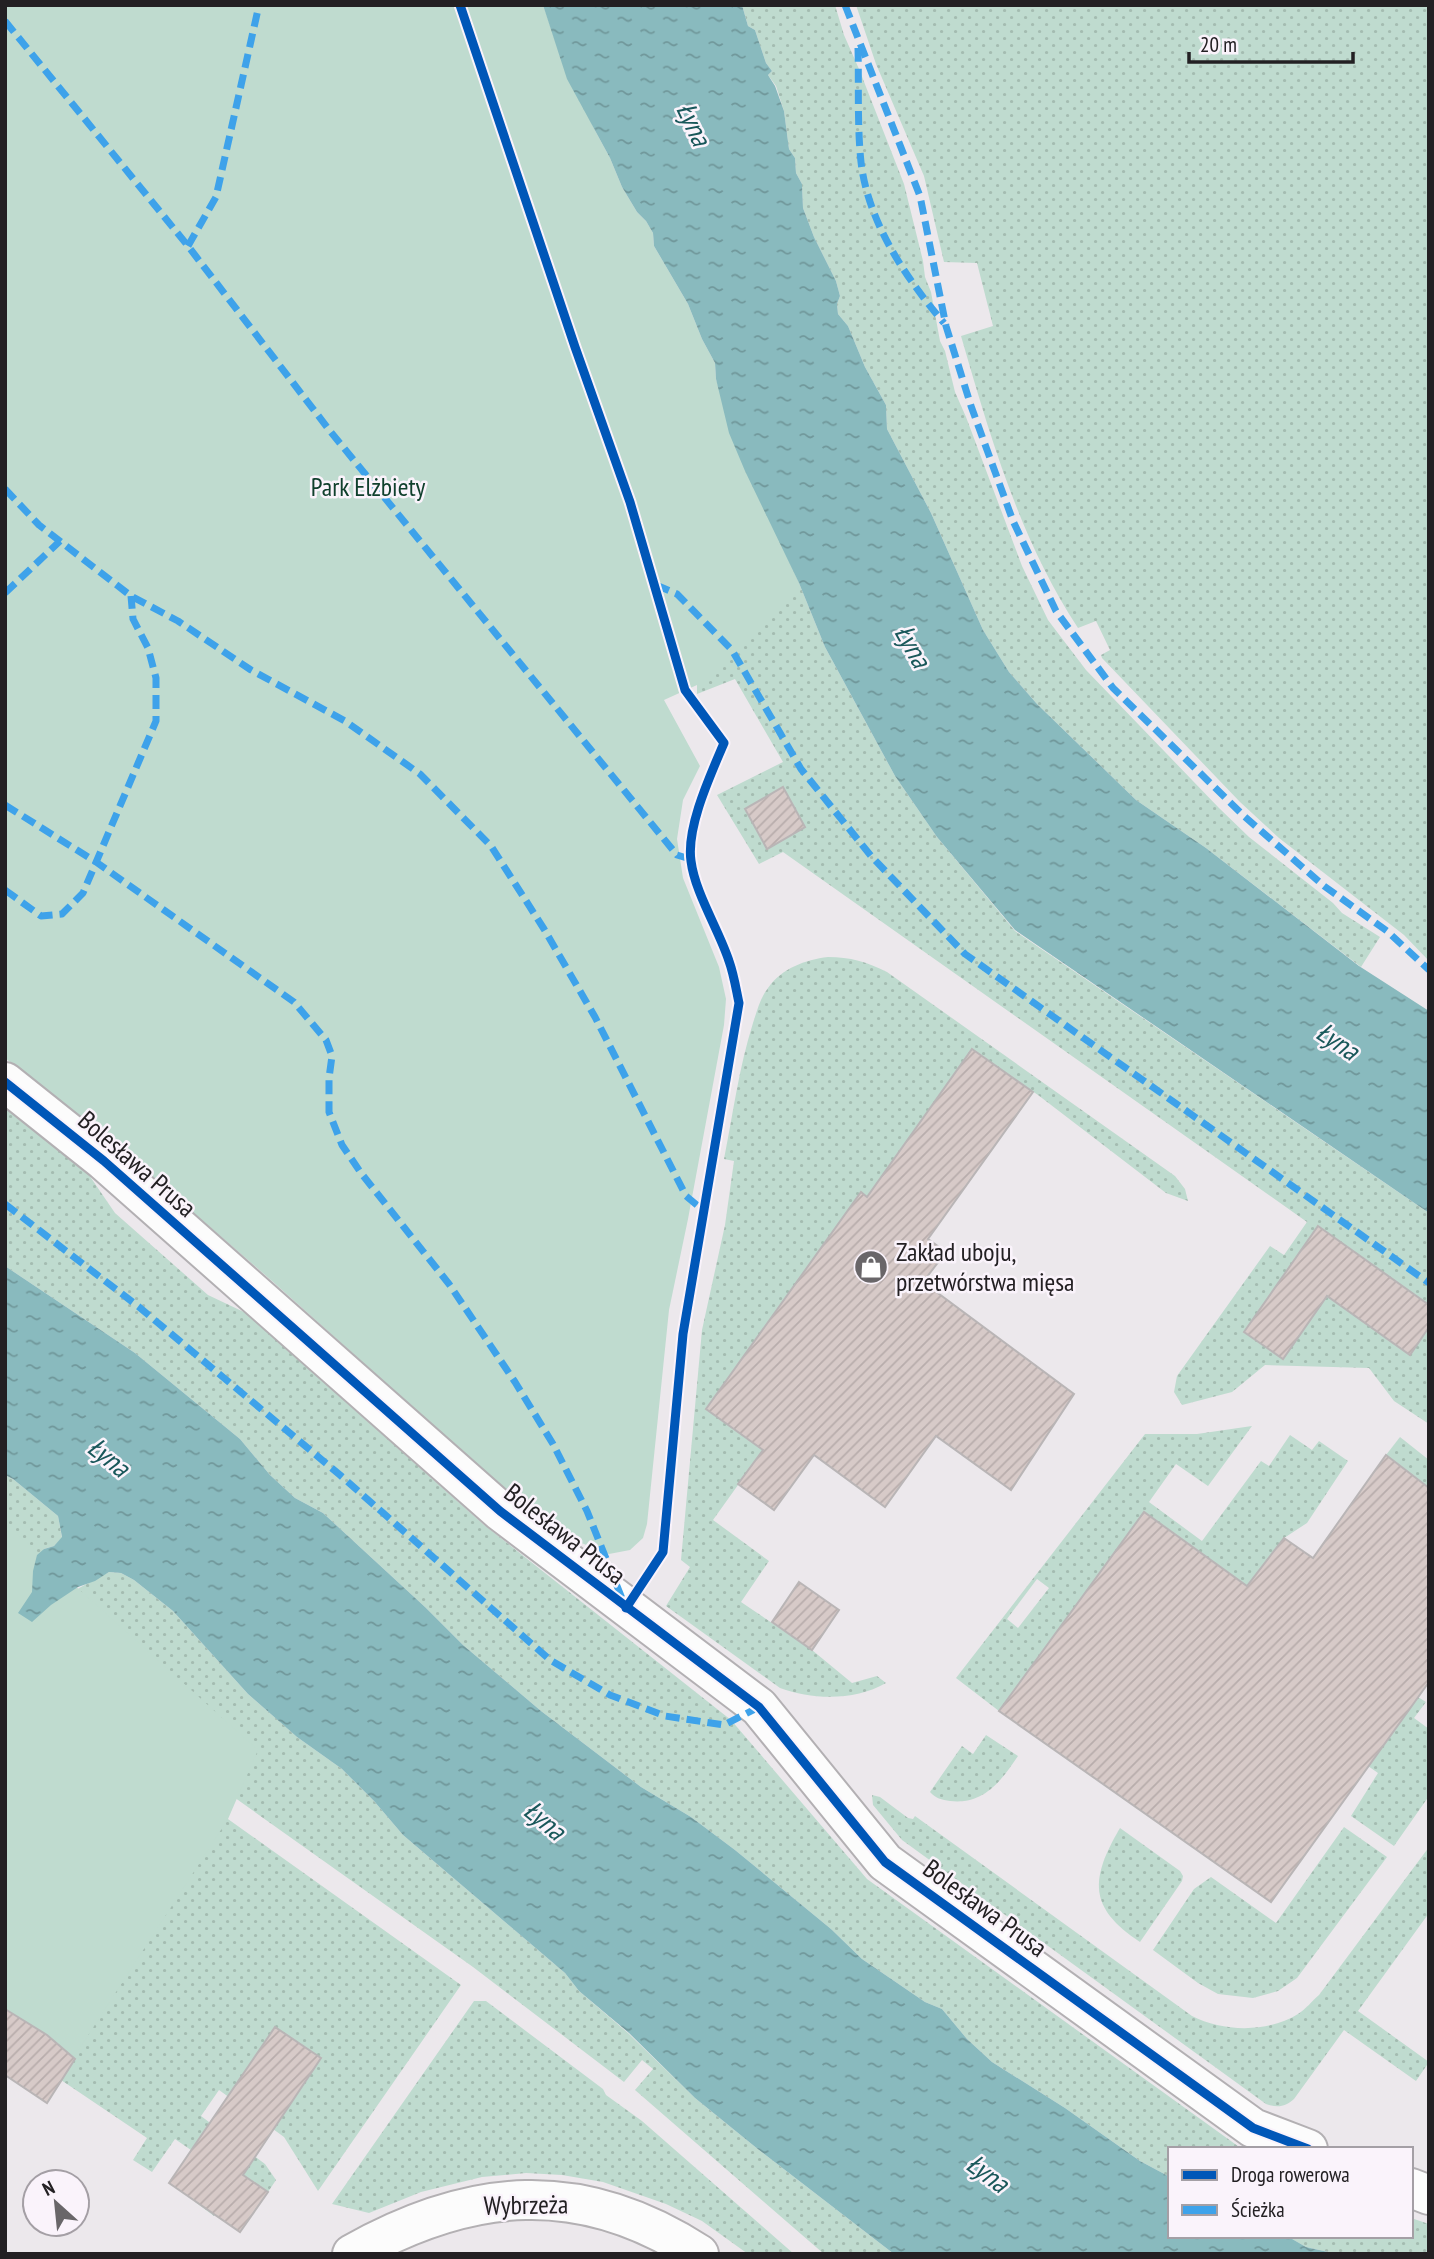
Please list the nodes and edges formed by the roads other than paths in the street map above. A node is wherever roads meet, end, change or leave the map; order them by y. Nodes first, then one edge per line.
1 (5, 1082) edge
2 (1303, 2147) edge
3 (352, 2254) edge
4 (699, 2254) edge

1 - 2 street, Bolesława Prusa
3 - 4 street, Wybrzeża

